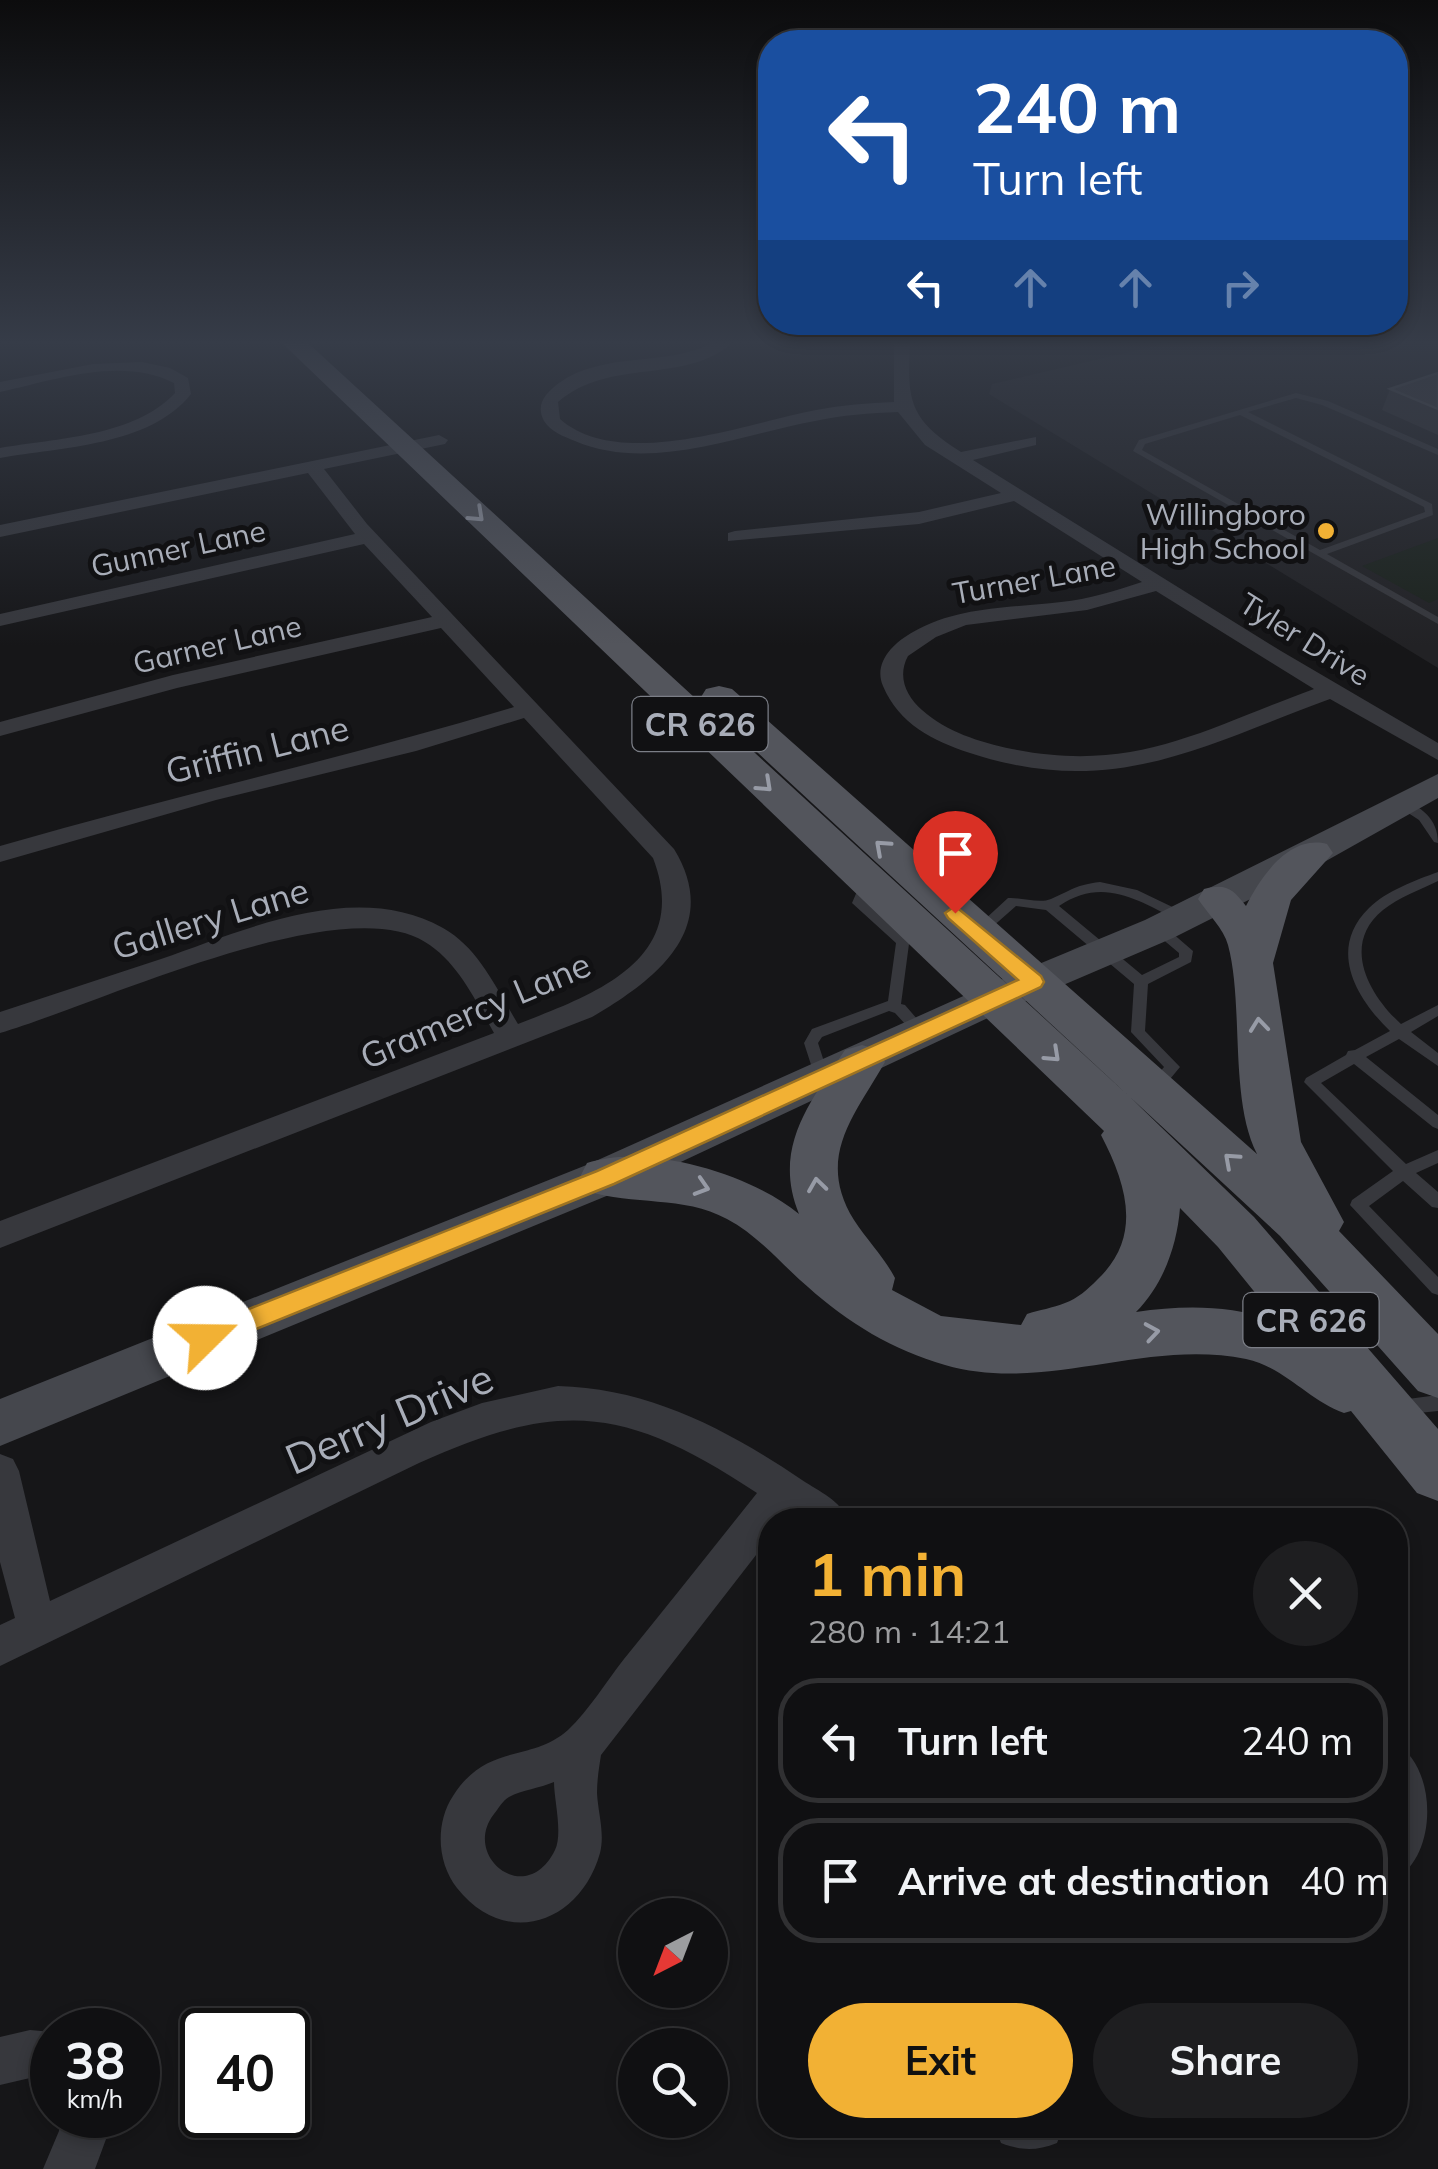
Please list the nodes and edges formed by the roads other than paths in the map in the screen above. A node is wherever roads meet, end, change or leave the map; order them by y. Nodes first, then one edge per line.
1 (42, 444) edge
2 (385, 444) edge
3 (433, 444) edge
4 (609, 444) edge
5 (659, 444) edge
6 (939, 444) edge
7 (1013, 444) edge
8 (1141, 444) edge
9 (1306, 444) edge
10 (0, 453) edge
11 (958, 458) junction
12 (314, 468) junction
13 (481, 478) dead end
14 (1018, 494) junction
15 (0, 530) edge
16 (370, 537) junction
17 (735, 537) dead end
18 (1318, 554) junction
19 (1158, 584) junction
20 (0, 620) edge
21 (448, 620) junction
22 (1438, 622) edge
23 (1330, 691) junction
24 (530, 710) junction
25 (0, 729) edge
26 (1438, 753) edge
27 (1438, 784) edge
28 (1400, 802) junction
29 (1438, 839) edge
30 (1313, 852) junction
31 (0, 854) edge
32 (1438, 876) edge
33 (1050, 906) junction
34 (1187, 915) junction
35 (977, 933) junction
36 (913, 938) junction
37 (1103, 950) junction
38 (1253, 961) junction
39 (1141, 982) junction
40 (1013, 990) junction
41 (1438, 1010) edge
42 (909, 1020) junction
43 (0, 1024) edge
44 (1400, 1030) junction
45 (1114, 1034) junction
46 (512, 1038) junction
47 (1353, 1055) junction
48 (1438, 1061) edge
49 (842, 1070) junction
50 (1133, 1100) junction
51 (1438, 1123) edge
52 (1438, 1156) edge
53 (1404, 1172) junction
54 (605, 1177) junction
55 (1438, 1202) edge
56 (0, 1234) edge
57 (1350, 1277) junction
58 (1438, 1288) edge
59 (1438, 1373) edge
60 (1411, 1406) edge
61 (0, 1422) edge
62 (0, 1471) edge
63 (1438, 1474) edge
64 (784, 1488) junction
65 (768, 1508) edge
66 (812, 1508) edge
67 (758, 1521) edge
68 (38, 1627) junction
69 (0, 1646) edge
70 (581, 1747) dead end
71 (1408, 1784) edge
72 (1408, 1848) edge
73 (30, 2054) edge
74 (0, 2061) edge
75 (81, 2138) edge
76 (69, 2169) edge

1 - 10 street
2 - 12 street
3 -> 36 main road, CR 626
4 - 5 street
6 - 11 street, Tyler Drive
7 - 11 street
8 - 18 lane
9 - 18 lane
11 - 14 street, Tyler Drive
12 - 15 street
12 - 16 street, Gramercy Lane
35 -> 13 main road, CR 626
14 - 17 street
14 - 19 street, Tyler Drive
16 - 20 street, Gunner Lane
16 - 21 street, Gramercy Lane
18 - 22 lane
19 - 23 street, Tyler Drive
19 - 23 street, Turner Lane
21 - 24 street, Gramercy Lane
21 - 25 street, Garner Lane
23 - 26 street, Tyler Drive
24 - 31 street, Griffin Lane
24 - 46 street, Gramercy Lane
27 - 28 street
28 - 29 lane
28 - 30 street
30 - 34 street
30 - 38 main road
32 - 44 lane
33 - 34 lane
33 - 35 lane
33 - 37 lane
34 - 37 street
34 - 38 main road
34 - 39 lane
35 - 40 main road, CR 626
36 - 40 main road, CR 626
36 - 42 lane
37 - 39 lane
37 - 40 street
57 -> 38 main road
39 - 45 lane
40 - 42 street
40 - 45 main road, CR 626
40 -> 50 main road, CR 626
41 - 44 lane
42 - 49 street
43 - 46 street, Gallery Lane
44 - 47 lane
44 - 48 lane
45 - 50 main road, CR 626
46 - 56 street, Gramercy Lane
47 - 51 lane
47 - 53 lane
50 -> 49 main road
49 - 54 street
57 -> 50 main road, CR 626
50 - 60 main road, CR 626
52 - 53 lane
53 - 55 lane
53 - 58 lane
54 - 61 street
54 -> 63 main road
57 - 59 main road, CR 626
60 - 63 main road, CR 626
62 - 68 street
64 - 65 street
64 - 66 street, Derry Drive
64 - 68 street, Derry Drive
67 - 70 street
68 - 69 street, Derry Drive
71 - 72 street
73 - 74 street
75 - 76 street

